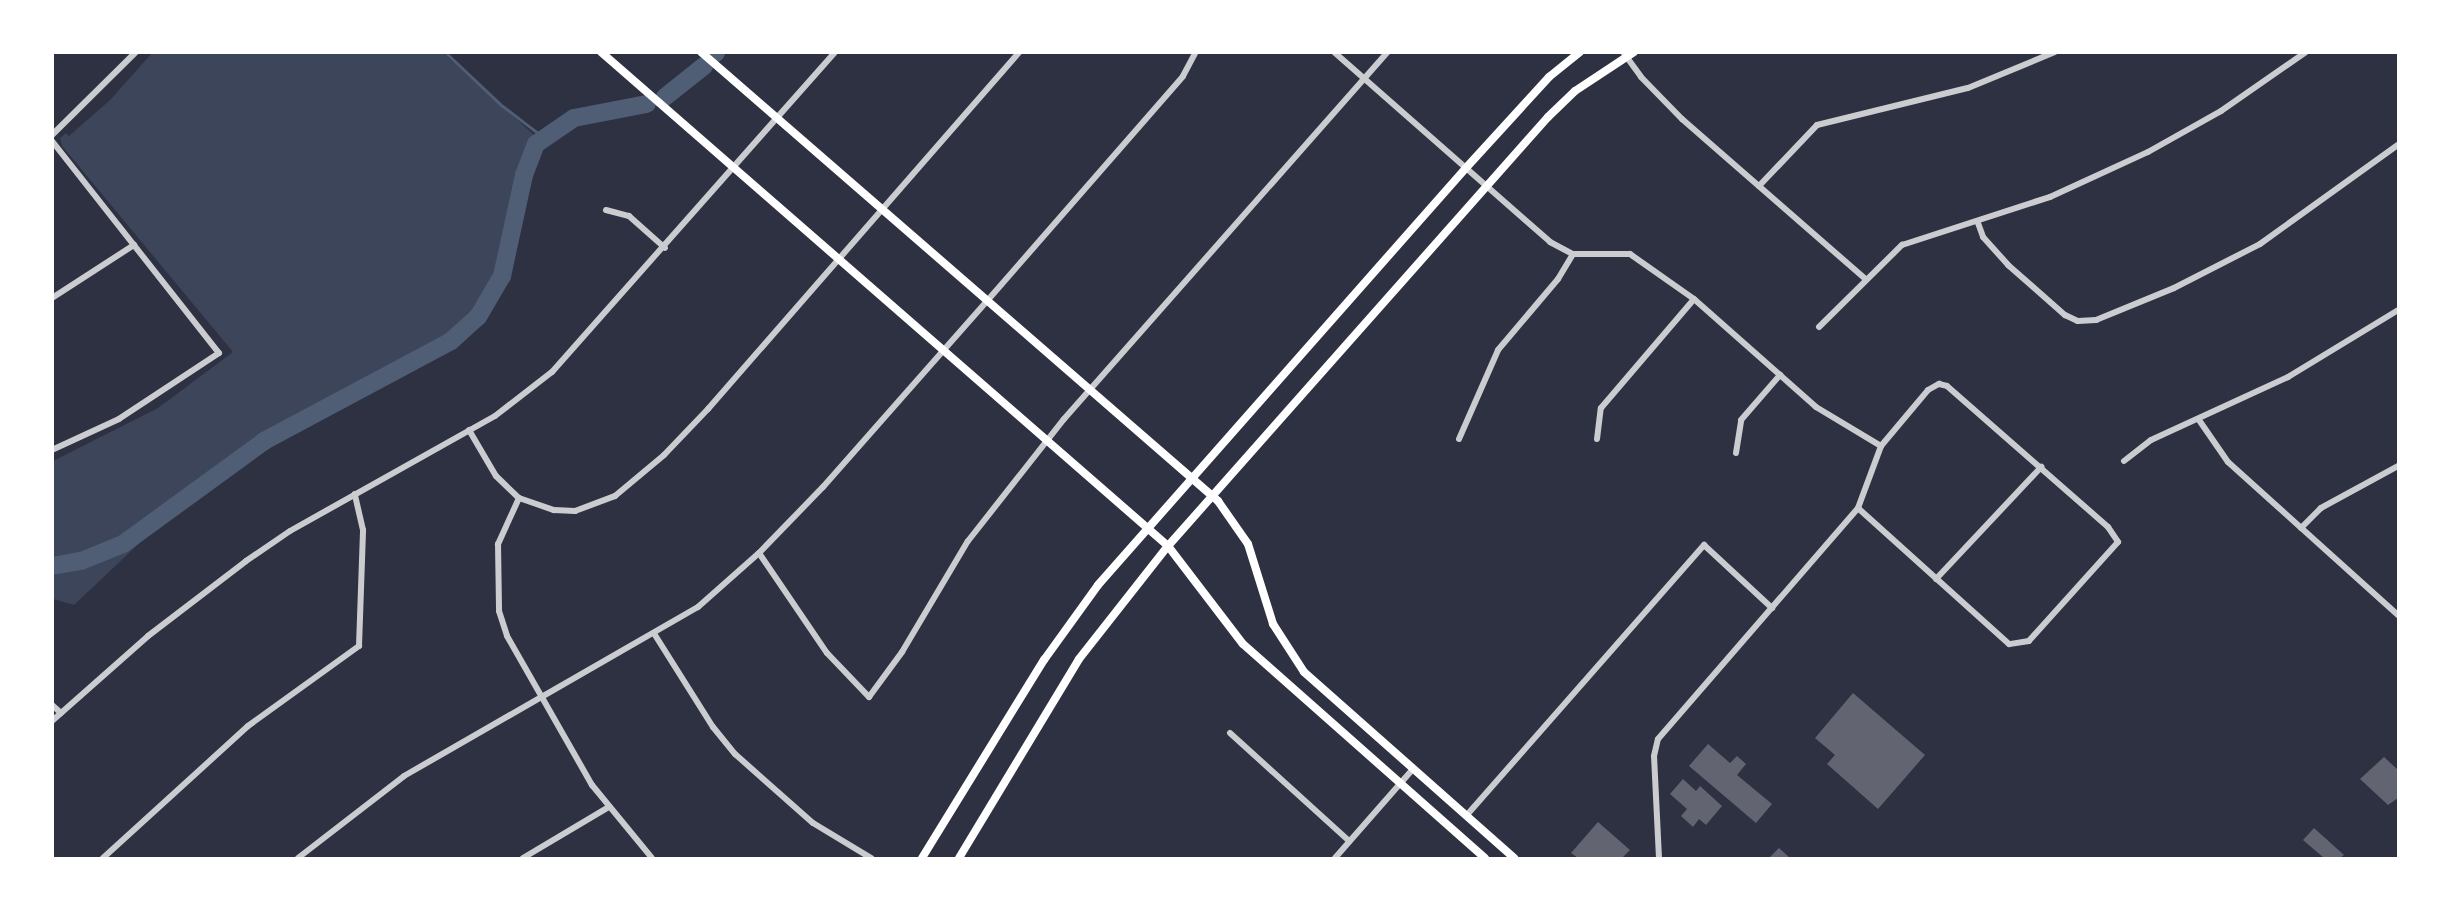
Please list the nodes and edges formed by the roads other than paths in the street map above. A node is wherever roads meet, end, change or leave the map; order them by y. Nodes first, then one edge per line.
1 (136, 52) edge
2 (601, 52) edge
3 (701, 52) edge
4 (835, 52) edge
5 (1019, 52) edge
6 (1196, 52) edge
7 (1334, 52) edge
8 (1387, 52) edge
9 (1580, 52) edge
10 (2055, 52) edge
11 (2306, 52) edge
12 (1628, 54) edge
13 (1363, 78) junction
14 (777, 118) junction
15 (52, 135) edge
16 (52, 141) edge
17 (2398, 145) edge
18 (734, 168) junction
19 (1465, 169) junction
20 (1485, 186) junction
21 (1759, 186) junction
22 (881, 209) junction
23 (606, 210) dead end
24 (1978, 223) junction
25 (134, 245) junction
26 (665, 248) junction
27 (1573, 254) junction
28 (838, 259) junction
29 (1864, 278) junction
30 (52, 298) edge
31 (1694, 299) junction
32 (987, 301) junction
33 (2398, 309) edge
34 (1819, 327) dead end
35 (943, 350) junction
36 (1780, 375) junction
37 (1089, 390) junction
38 (2199, 420) junction
39 (469, 430) junction
40 (1459, 439) dead end
41 (1597, 439) dead end
42 (1047, 440) junction
43 (1881, 446) junction
44 (52, 450) edge
45 (1736, 453) dead end
46 (2124, 461) dead end
47 (2398, 466) edge
48 (2041, 467) junction
49 (1193, 480) junction
50 (355, 494) junction
51 (1212, 496) junction
52 (519, 498) junction
53 (1858, 508) junction
54 (2301, 528) junction
55 (1148, 529) junction
56 (1168, 546) junction
57 (759, 554) junction
58 (1936, 579) junction
59 (1772, 608) junction
60 (2398, 615) edge
61 (655, 635) junction
62 (540, 696) junction
63 (52, 705) edge
64 (61, 713) junction
65 (52, 721) edge
66 (1230, 734) dead end
67 (1413, 769) junction
68 (1399, 782) junction
69 (609, 807) junction
70 (1466, 816) junction
71 (1349, 841) junction
72 (103, 858) edge
73 (298, 858) edge
74 (523, 858) edge
75 (652, 858) edge
76 (871, 858) edge
77 (922, 858) edge
78 (959, 858) edge
79 (1335, 858) edge
80 (1485, 858) edge
81 (1512, 858) edge
82 (1659, 858) edge

1 - 15 street
2 - 18 main road
3 - 14 main road
4 - 14 street
5 - 22 street
6 - 32 street
7 - 13 street
8 - 13 street
9 - 19 main road
10 - 21 street
11 - 24 street
12 - 20 main road
12 - 21 street
13 - 19 street
13 - 37 street
14 - 18 street
14 - 22 main road
16 - 25 street
17 - 24 street
18 - 26 street
18 - 28 main road
19 - 20 street
19 - 49 main road
20 - 27 street
20 - 51 main road
21 - 29 street
22 - 28 street
22 - 32 main road
23 - 26 street
24 - 29 street
25 - 30 street
25 - 44 street
26 - 39 street
27 - 31 street
27 - 40 street
28 - 35 main road
28 - 52 street
29 - 34 street
31 - 36 street
31 - 41 street
32 - 35 street
32 - 37 main road
33 - 38 street
35 - 42 main road
35 - 57 street
36 - 43 street
36 - 45 street
37 - 42 street
37 - 49 main road
38 - 46 street
38 - 54 street
39 - 50 street
39 - 52 street
42 - 55 main road
42 - 57 street
43 - 48 street
43 - 53 street
47 - 54 street
48 - 58 street
48 - 58 street
49 - 51 main road
49 - 55 main road
50 - 64 street
50 - 72 street
51 - 56 main road
51 - 67 main road
52 - 62 street
53 - 58 street
53 - 59 street
54 - 60 street
55 - 56 main road
55 - 77 main road
56 - 68 main road
56 - 78 main road
57 - 61 street
59 - 70 street
59 - 82 street
61 - 62 street
61 - 76 street
62 - 69 street
62 - 73 street
63 - 64 street
64 - 65 street
66 - 71 street
67 - 68 street
67 - 70 main road
68 - 71 street
68 - 80 main road
69 - 74 street
69 - 75 street
70 - 81 main road
71 - 79 street

